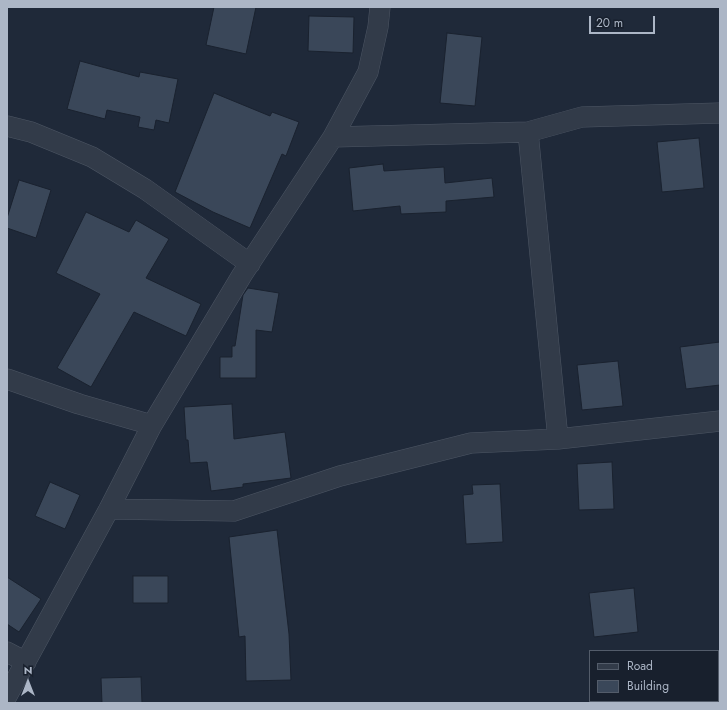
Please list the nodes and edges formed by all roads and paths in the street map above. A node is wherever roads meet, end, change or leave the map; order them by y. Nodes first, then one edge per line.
1 (380, 7) edge
2 (720, 113) edge
3 (7, 126) edge
4 (528, 132) junction
5 (333, 137) junction
6 (250, 264) junction
7 (7, 379) edge
8 (720, 421) edge
9 (152, 425) junction
10 (558, 439) junction
11 (109, 509) junction
12 (7, 652) edge
13 (26, 662) junction
14 (7, 696) edge

1 - 5 street
2 - 4 street
3 - 6 street
4 - 5 street
4 - 10 street
5 - 6 street
6 - 9 street
7 - 9 street
8 - 10 street
9 - 11 street
10 - 11 street
11 - 13 street
12 - 13 street
13 - 14 street

